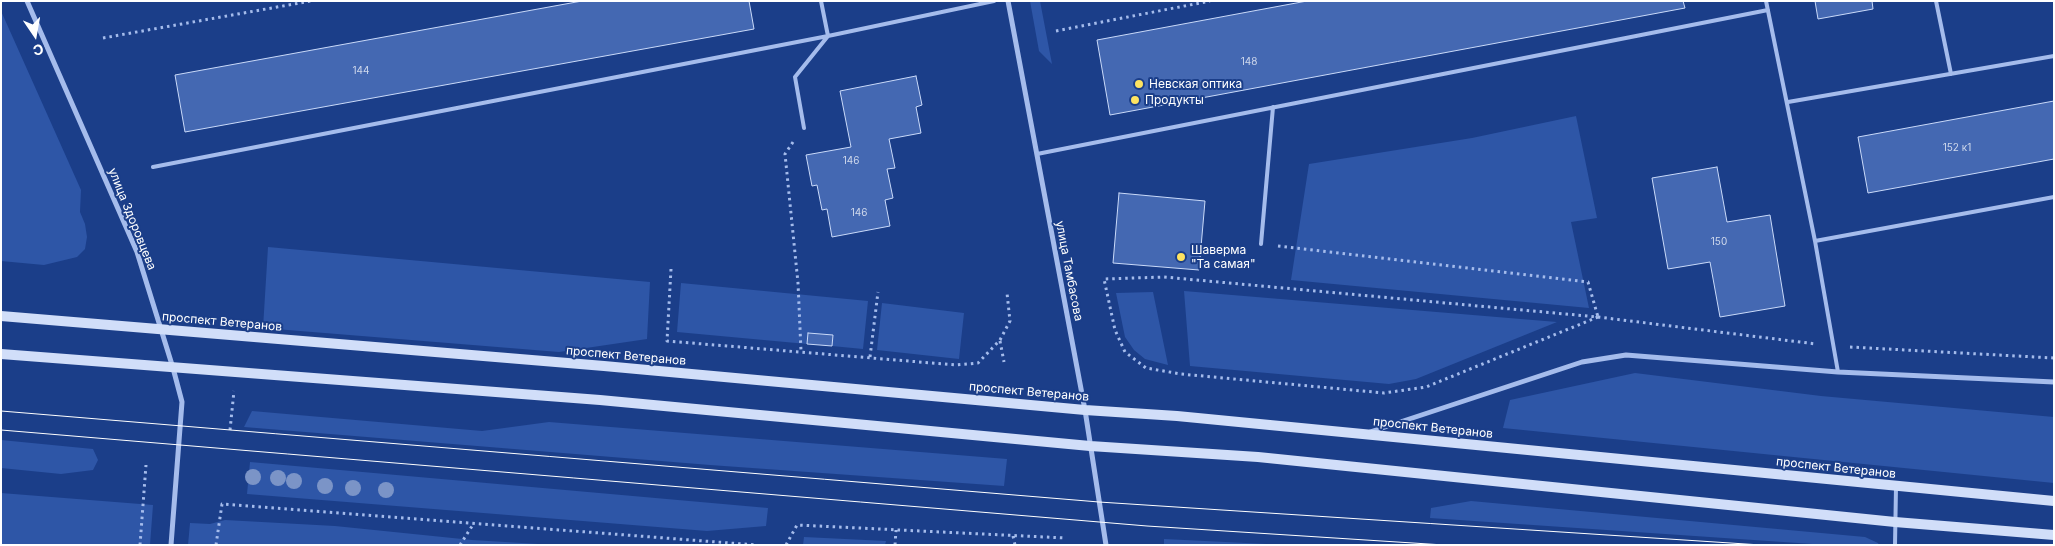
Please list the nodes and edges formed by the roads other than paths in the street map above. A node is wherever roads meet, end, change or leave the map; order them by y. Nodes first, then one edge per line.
1 (27, 1) edge
2 (821, 1) edge
3 (994, 1) edge
4 (1008, 1) edge
5 (1766, 1) edge
6 (1936, 1) edge
7 (1768, 10) junction
8 (828, 36) junction
9 (2054, 56) edge
10 (1951, 74) junction
11 (1788, 102) junction
12 (1273, 107) junction
13 (804, 128) road end
14 (1036, 154) junction
15 (153, 167) dead end
16 (2054, 197) edge
17 (1815, 242) junction
18 (1261, 244) road end
19 (1, 316) edge
20 (162, 330) junction
21 (1, 354) edge
22 (173, 368) junction
23 (1838, 372) junction
24 (2054, 382) edge
25 (1084, 410) junction
26 (1364, 434) junction
27 (1090, 446) junction
28 (1896, 487) junction
29 (2054, 501) edge
30 (1895, 522) junction
31 (2054, 535) edge
32 (171, 545) edge
33 (1106, 545) edge
34 (1895, 545) edge

1 - 20 street, улица Здоровцева
2 - 8 lane
3 - 8 lane
4 - 14 street, улица Тамбасова
5 - 7 lane
6 - 10 lane
7 - 11 lane
7 - 12 lane
8 - 13 lane
8 - 15 lane
9 - 10 lane
10 - 11 lane
11 - 17 lane
12 - 14 lane
12 - 18 lane
14 - 25 street, улица Тамбасова
16 - 17 lane
17 - 23 lane
19 - 20 main road, проспект Ветеранов
20 - 22 street, улица Здоровцева
20 - 25 main road, проспект Ветеранов
21 - 22 main road
22 - 27 main road
22 - 32 street, улица Здоровцева
23 - 24 street
23 - 26 street
25 - 26 main road, проспект Ветеранов
25 - 27 street, улица Тамбасова
26 - 28 main road, проспект Ветеранов
27 - 30 main road
27 - 33 street, улица Тамбасова
28 - 29 main road, проспект Ветеранов
28 - 30 lane
30 - 31 main road
30 - 34 lane

